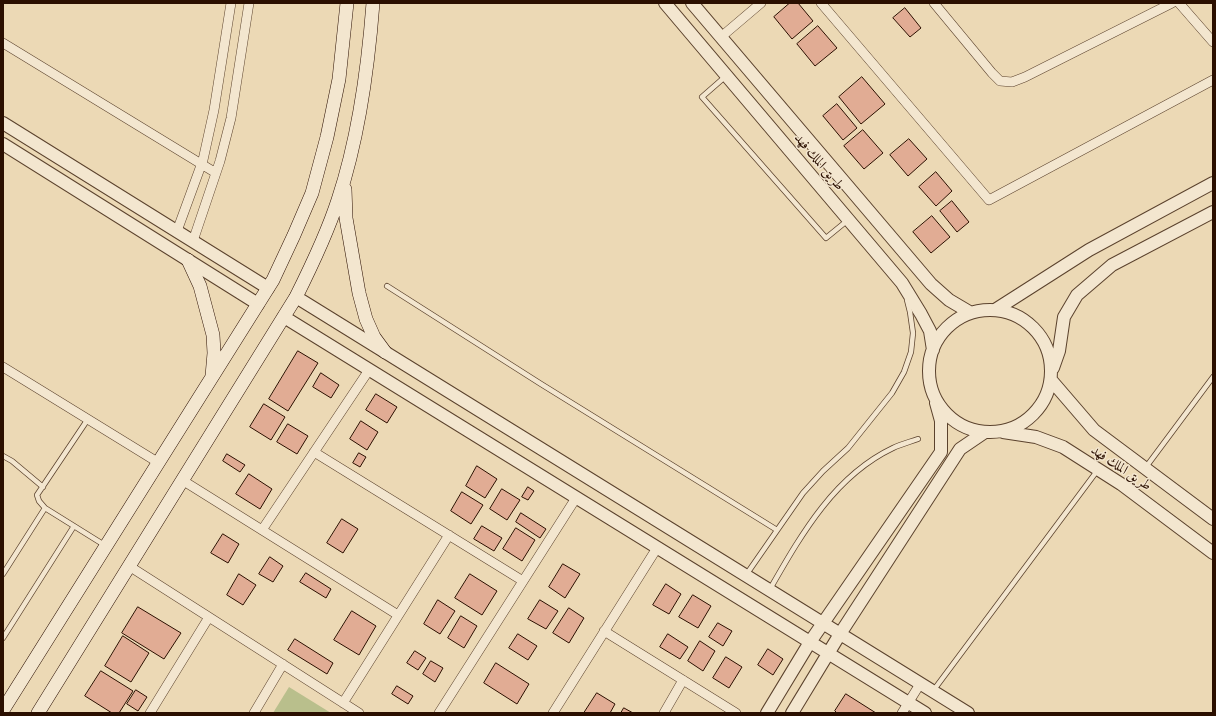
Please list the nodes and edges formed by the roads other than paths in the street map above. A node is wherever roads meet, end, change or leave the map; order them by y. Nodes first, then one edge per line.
1 (231, 3) edge
2 (249, 3) edge
3 (347, 3) edge
4 (373, 3) edge
5 (665, 3) edge
6 (692, 3) edge
7 (761, 3) edge
8 (820, 3) edge
9 (934, 3) edge
10 (1172, 3) edge
11 (1179, 3) edge
12 (721, 37) junction
13 (1213, 42) edge
14 (3, 43) edge
15 (726, 76) junction
16 (1213, 80) edge
17 (3, 123) edge
18 (3, 144) edge
19 (202, 164) junction
20 (216, 173) junction
21 (345, 177) junction
22 (1213, 183) edge
23 (1213, 212) edge
24 (848, 220) junction
25 (177, 231) junction
26 (193, 241) junction
27 (188, 260) junction
28 (911, 260) junction
29 (898, 279) junction
30 (387, 286) dead end
31 (268, 288) junction
32 (296, 297) junction
33 (258, 304) junction
34 (994, 310) junction
35 (971, 313) junction
36 (284, 317) junction
37 (933, 350) junction
38 (384, 352) junction
39 (3, 367) edge
40 (369, 370) junction
41 (1051, 376) junction
42 (1213, 377) edge
43 (212, 378) junction
44 (935, 398) junction
45 (88, 419) junction
46 (1002, 431) junction
47 (985, 432) junction
48 (918, 439) dead end
49 (314, 452) junction
50 (3, 456) edge
51 (159, 463) junction
52 (1146, 468) junction
53 (1098, 469) junction
54 (182, 480) junction
55 (43, 487) junction
56 (576, 498) junction
57 (45, 508) junction
58 (1213, 519) edge
59 (74, 526) junction
60 (262, 530) junction
61 (777, 530) junction
62 (449, 535) junction
63 (106, 546) junction
64 (657, 548) junction
65 (1213, 553) edge
66 (129, 566) junction
67 (3, 574) edge
68 (746, 575) junction
69 (523, 580) junction
70 (770, 590) junction
71 (398, 615) junction
72 (210, 618) junction
73 (823, 623) junction
74 (604, 631) junction
75 (840, 634) junction
76 (3, 638) edge
77 (810, 642) junction
78 (829, 654) junction
79 (283, 664) junction
80 (684, 680) junction
81 (920, 684) junction
82 (933, 691) junction
83 (343, 702) junction
84 (905, 708) edge
85 (3, 710) edge
86 (38, 713) edge
87 (150, 713) edge
88 (254, 713) edge
89 (359, 713) edge
90 (439, 713) edge
91 (553, 713) edge
92 (664, 713) edge
93 (736, 713) edge
94 (766, 713) edge
95 (792, 713) edge
96 (925, 713) edge
97 (968, 713) edge

1 - 19 street
2 - 20 street
3 - 31 main road
4 - 21 main road
5 - 15 street, طريق الملك فهد
6 - 12 street, طريق الملك فهد
7 - 12 street
8 - 16 street
9 - 10 street
11 - 13 street
12 - 28 street, طريق الملك فهد
14 - 19 street
15 - 24 street, طريق الملك فهد
15 - 24 lane
17 - 25 street
18 - 27 street
19 - 20 street
19 - 25 street
20 - 26 street
21 - 32 main road
21 - 38 main road
22 - 34 street
23 - 41 street
24 - 29 street, طريق الملك فهد
25 - 26 street
26 - 31 street
27 - 33 street
27 - 43 main road
28 - 29 street
28 - 35 street, طريق الملك فهد
29 - 37 street, طريق الملك فهد
29 - 61 lane
30 - 61 lane
31 - 33 main road
32 - 36 main road
32 - 38 street
33 - 43 main road
34 - 35 street
34 - 41 street
35 - 37 street
36 - 40 street
36 - 54 main road
37 - 44 street
38 - 68 street
39 - 45 street
40 - 49 street
40 - 56 street
41 - 46 street
41 - 52 street, طريق الملك فهد
42 - 52 lane
43 - 51 main road
44 - 47 street
44 - 73 street
45 - 51 street
45 - 55 lane
46 - 47 street
46 - 53 street, طريق الملك فهد
47 - 75 street
48 - 70 lane
49 - 60 street
49 - 62 street
50 - 55 lane
51 - 63 main road
52 - 58 street, طريق الملك فهد
53 - 65 street, طريق الملك فهد
53 - 82 lane
54 - 60 street
54 - 66 main road
55 - 57 lane
56 - 64 street
56 - 69 street
57 - 59 lane
57 - 67 lane
59 - 63 lane
59 - 76 lane
60 - 71 street
61 - 68 lane
62 - 69 street
62 - 71 street
63 - 85 main road
64 - 74 street
64 - 77 street
66 - 72 street
66 - 86 main road
68 - 70 street
69 - 90 street
70 - 73 street
71 - 83 street
72 - 79 street
72 - 87 street
73 - 75 street
73 - 77 street
74 - 80 street
74 - 91 street
75 - 78 street
75 - 81 street
77 - 78 street
77 - 94 street
78 - 84 street
78 - 95 street
79 - 83 street
79 - 88 street
80 - 92 street
80 - 93 street
81 - 82 street
81 - 84 street
82 - 97 street
83 - 89 street
84 - 96 street

